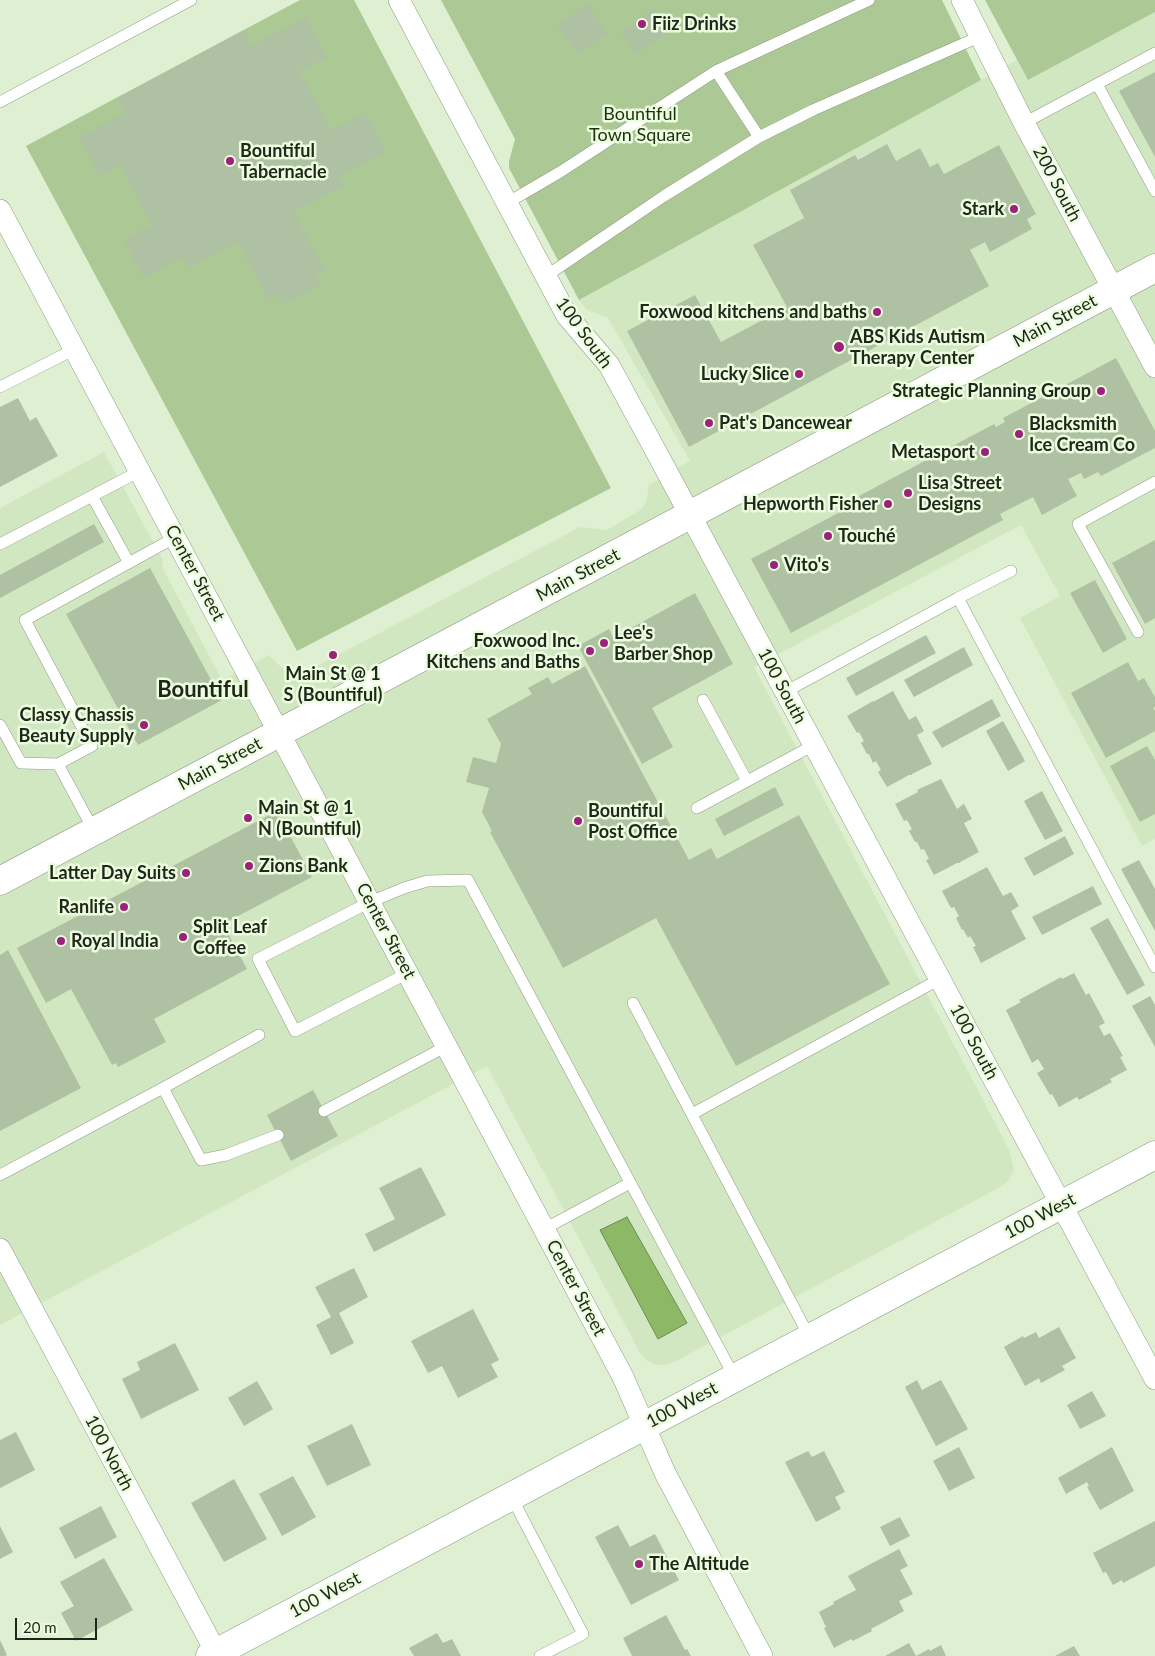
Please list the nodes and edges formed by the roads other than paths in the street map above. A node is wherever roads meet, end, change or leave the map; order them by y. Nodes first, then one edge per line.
1 (191, 0) edge
2 (399, 0) edge
3 (869, 0) edge
4 (962, 0) edge
5 (981, 36) junction
6 (1155, 53) edge
7 (716, 71) junction
8 (1097, 84) junction
9 (0, 102) edge
10 (1024, 123) junction
11 (759, 137) junction
12 (1155, 192) edge
13 (507, 203) junction
14 (0, 210) edge
15 (1155, 268) edge
16 (546, 276) junction
17 (1114, 290) junction
18 (75, 349) junction
19 (1155, 367) edge
20 (0, 387) edge
21 (140, 471) junction
22 (1155, 482) edge
23 (92, 496) junction
24 (690, 515) junction
25 (176, 537) junction
26 (0, 544) edge
27 (129, 563) junction
28 (1011, 571) dead end
29 (958, 598) junction
30 (1138, 632) dead end
31 (785, 692) junction
32 (703, 700) dead end
33 (0, 725) edge
34 (280, 732) junction
35 (814, 745) junction
36 (58, 764) junction
37 (747, 781) junction
38 (697, 808) dead end
39 (94, 831) junction
40 (0, 881) edge
41 (370, 902) junction
42 (1155, 967) edge
43 (408, 973) junction
44 (940, 979) junction
45 (633, 1003) dead end
46 (259, 1035) dead end
47 (447, 1046) junction
48 (163, 1088) junction
49 (324, 1110) dead end
50 (692, 1114) junction
51 (278, 1135) dead end
52 (1155, 1155) edge
53 (0, 1175) edge
54 (630, 1183) junction
55 (1062, 1204) junction
56 (544, 1229) junction
57 (0, 1249) edge
58 (810, 1338) junction
59 (735, 1378) junction
60 (1155, 1378) edge
61 (644, 1426) junction
62 (511, 1496) junction
63 (215, 1655) edge
64 (540, 1656) edge
65 (762, 1656) edge

1 - 9 lane
2 - 13 street, 100 South
3 - 7 lane
4 - 5 street, 200 South
5 - 10 street, 200 South
5 - 11 lane
6 - 8 lane
7 - 11 lane
7 - 13 lane
8 - 10 lane
8 - 12 lane
10 - 17 street, 200 South
11 - 16 lane
13 - 16 street, 100 South
14 - 18 street, Center Street
15 - 17 street, Main Street
16 - 24 street, 100 South
17 - 19 street, 200 South
17 - 24 street, Main Street
18 - 20 lane
18 - 21 street, Center Street
21 - 23 lane
21 - 25 street, Center Street
22 - 30 lane
23 - 26 lane
23 - 27 lane
24 - 31 street, 100 South
24 - 34 street, Main Street
25 - 27 lane
25 - 34 street, Center Street
27 - 36 lane
28 - 29 lane
29 - 31 lane
29 - 42 lane
31 - 35 street, 100 South
32 - 37 lane
33 - 36 lane
34 - 39 street, Main Street
34 - 41 street, Center Street
35 - 37 lane
35 - 44 street, 100 South
36 - 39 lane
37 - 38 lane
39 - 40 street, Main Street
41 - 43 street, Center Street
41 - 43 lane
41 - 54 lane
43 - 47 street, Center Street
44 - 50 lane
44 - 55 street, 100 South
45 - 50 lane
46 - 48 lane
47 - 49 lane
47 - 56 street, Center Street
48 - 51 lane
48 - 53 lane
50 - 58 lane
52 - 55 street, 100 West
54 - 56 lane
54 - 59 lane
55 - 58 street, 100 West
55 - 60 street, 100 South
56 - 61 street, Center Street
57 - 63 street, 100 North
58 - 59 street, 100 West
59 - 61 street, 100 West
61 - 62 street, 100 West
61 - 65 street, Center Street
62 - 63 street, 100 West
62 - 64 lane

